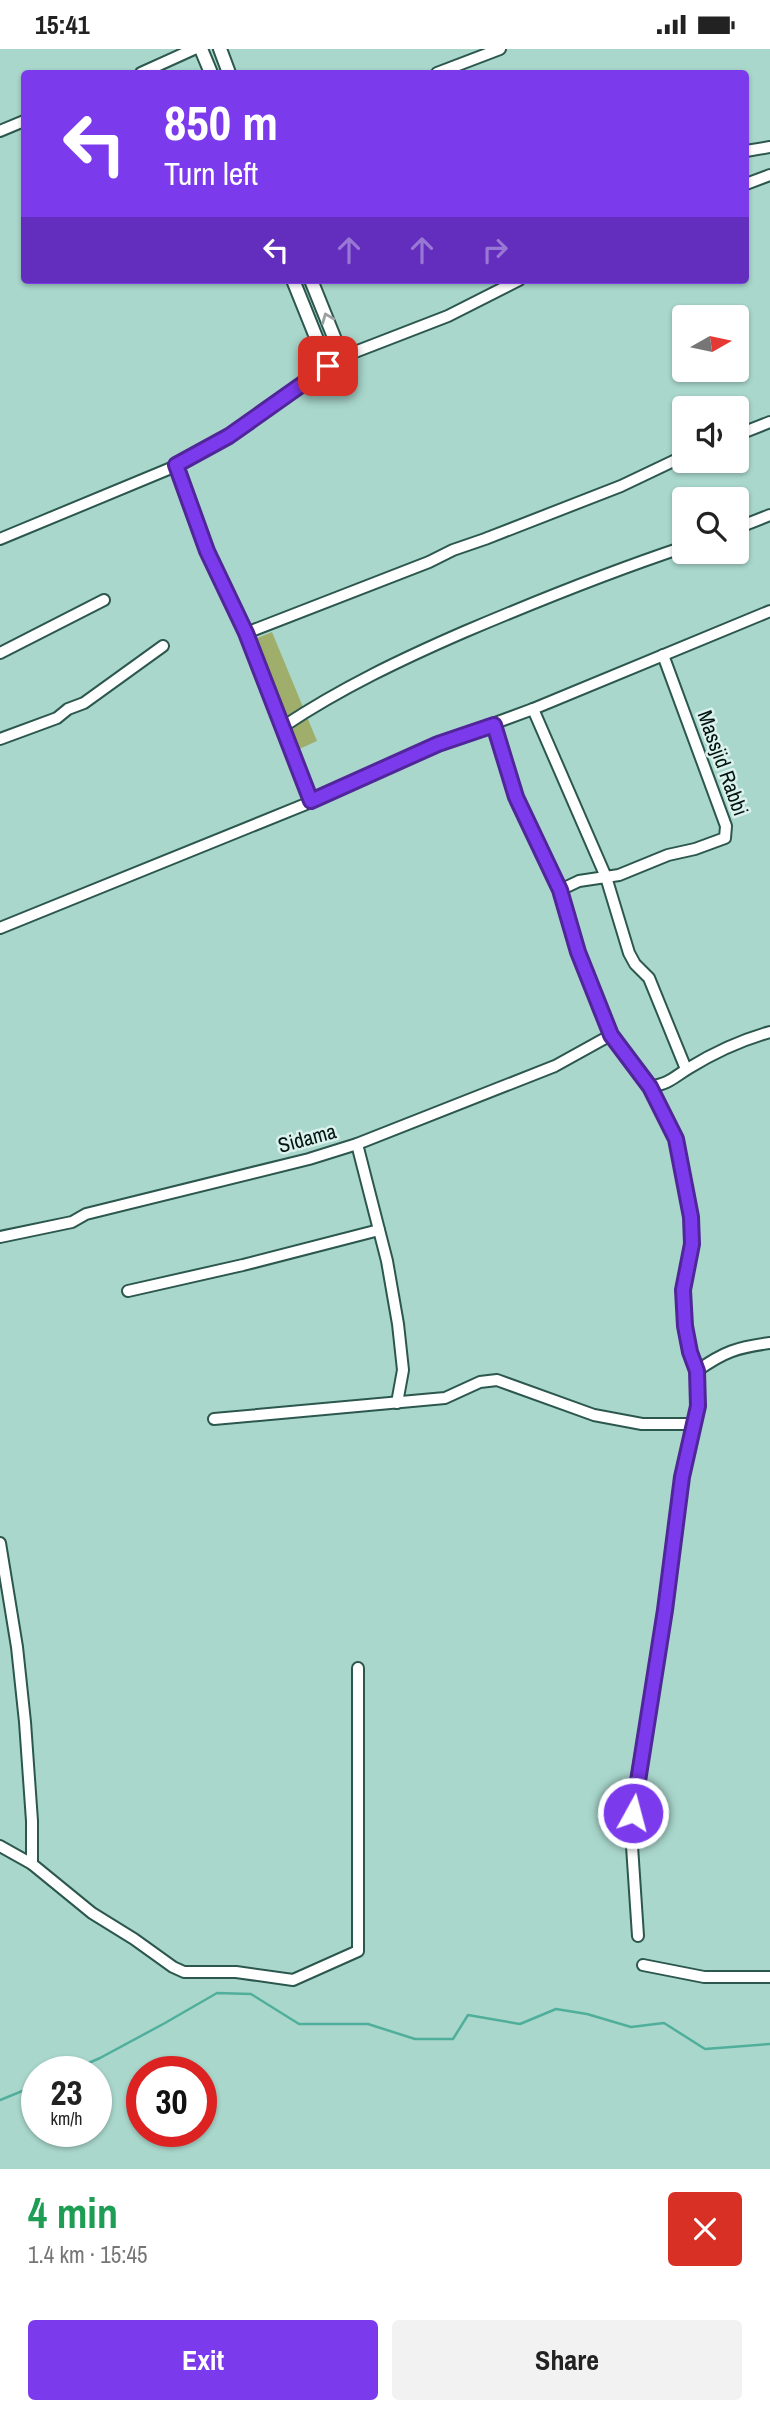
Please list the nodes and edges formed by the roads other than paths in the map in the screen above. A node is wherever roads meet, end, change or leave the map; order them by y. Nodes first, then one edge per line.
1 (194, 49) edge
2 (201, 49) edge
3 (220, 49) edge
4 (500, 49) edge
5 (148, 70) edge
6 (210, 70) edge
7 (228, 70) edge
8 (445, 70) edge
9 (21, 122) edge
10 (0, 131) edge
11 (770, 147) edge
12 (749, 150) edge
13 (770, 175) edge
14 (749, 183) edge
15 (295, 284) edge
16 (314, 284) edge
17 (511, 284) edge
18 (342, 356) junction
19 (328, 366) junction
20 (770, 422) edge
21 (749, 430) edge
22 (672, 462) edge
23 (176, 465) junction
24 (770, 515) edge
25 (749, 523) edge
26 (0, 539) edge
27 (672, 551) edge
28 (104, 600) dead end
29 (770, 611) edge
30 (246, 633) junction
31 (163, 646) dead end
32 (0, 653) edge
33 (663, 655) junction
34 (533, 709) junction
35 (494, 725) junction
36 (284, 726) junction
37 (0, 739) edge
38 (311, 801) junction
39 (606, 877) junction
40 (560, 890) junction
41 (0, 927) edge
42 (770, 1033) edge
43 (611, 1035) junction
44 (686, 1069) junction
45 (650, 1087) junction
46 (357, 1144) junction
47 (379, 1230) junction
48 (0, 1237) edge
49 (128, 1291) dead end
50 (770, 1343) edge
51 (697, 1371) junction
52 (397, 1403) junction
53 (214, 1419) dead end
54 (695, 1424) junction
55 (0, 1543) edge
56 (358, 1668) dead end
57 (0, 1846) edge
58 (32, 1864) junction
59 (638, 1936) dead end
60 (643, 1965) dead end
61 (770, 1977) edge

1 - 5 street
2 - 6 street
3 - 7 street
4 - 8 street
9 - 10 street
11 - 12 street
13 - 14 street
15 - 19 street
18 -> 16 street
17 - 18 street
18 - 19 street
19 - 23 street
20 - 21 street
22 - 30 street
23 - 26 street
23 - 30 street
24 - 25 street
27 - 36 street
28 - 32 street
29 - 33 street
30 - 36 street
31 - 37 street
33 - 34 street
33 - 39 street, Massjid Rabbi
34 - 35 street
34 - 39 street
35 - 38 street
35 - 40 street
36 - 38 street
38 - 41 street
39 - 40 street, Massjid Rabbi
39 - 44 street
40 - 43 street
42 - 44 street
43 - 45 street
43 - 46 street, Sidama
44 - 45 street
45 - 51 street
46 - 47 street
46 - 48 street, Sidama
47 - 49 street
47 - 52 street
50 - 51 street
51 - 54 street
52 - 53 street
52 - 54 street
54 - 59 street
55 - 58 street
56 - 58 street
57 - 58 street
60 - 61 street

